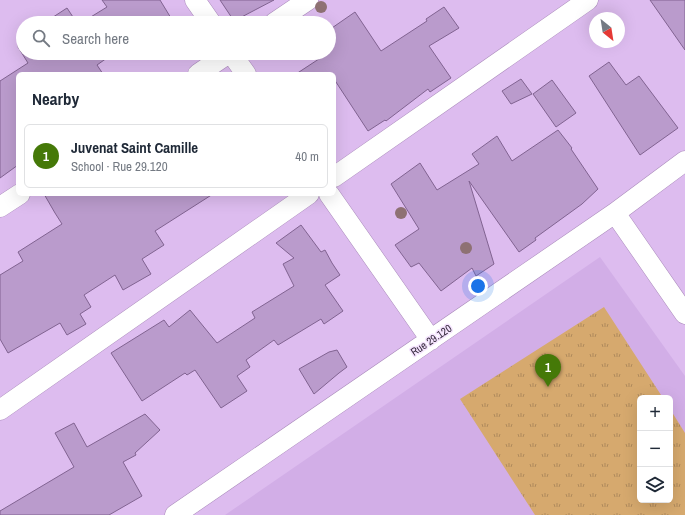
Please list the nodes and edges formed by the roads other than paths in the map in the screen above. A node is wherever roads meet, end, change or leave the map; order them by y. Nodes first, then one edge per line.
1 (195, 0) edge
2 (308, 0) edge
3 (588, 0) edge
4 (206, 16) edge
5 (284, 16) edge
6 (219, 60) edge
7 (235, 60) edge
8 (201, 72) edge
9 (244, 72) edge
10 (685, 161) edge
11 (336, 176) edge
12 (17, 196) edge
13 (306, 196) edge
14 (331, 196) edge
15 (0, 207) edge
16 (615, 213) junction
17 (685, 314) edge
18 (431, 340) junction
19 (0, 410) edge
20 (175, 515) edge

1 - 4 street
2 - 5 street
3 - 11 street
6 - 8 street
7 - 9 street
10 - 16 street, Rue 29.120
12 - 15 street
13 - 19 street
14 - 18 street
16 - 17 street
16 - 18 street, Rue 29.120
18 - 20 street, Rue 29.120

